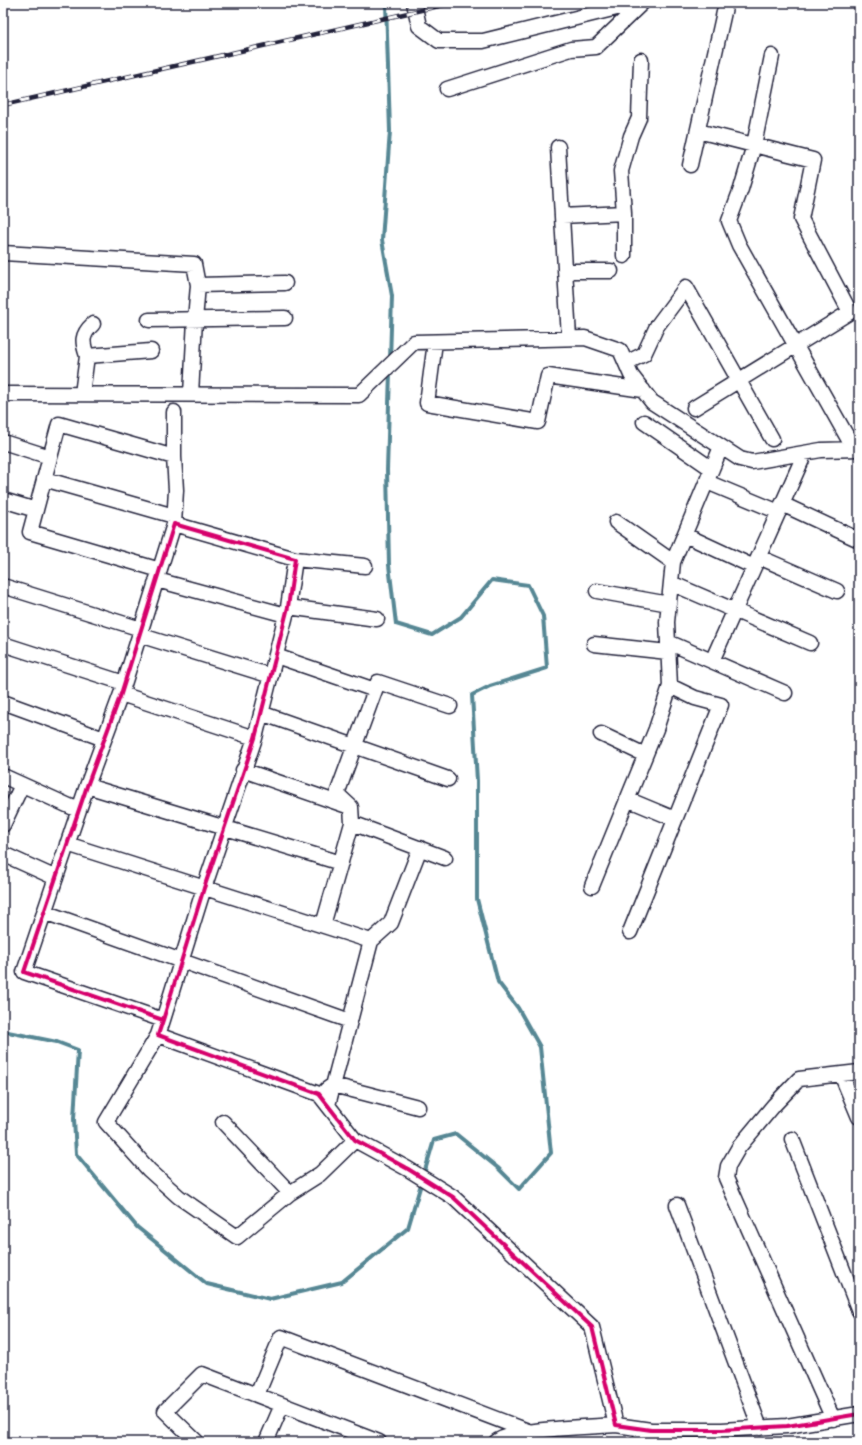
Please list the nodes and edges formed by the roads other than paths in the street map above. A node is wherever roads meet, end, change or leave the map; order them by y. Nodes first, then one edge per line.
1 (414, 3) edge
2 (638, 3) edge
3 (642, 3) edge
4 (726, 3) edge
5 (772, 56) dead end
6 (641, 60) dead end
7 (447, 89) dead end
8 (698, 131) junction
9 (754, 145) junction
10 (558, 147) dead end
11 (690, 165) dead end
12 (624, 213) junction
13 (562, 216) junction
14 (3, 253) edge
15 (624, 256) dead end
16 (565, 271) junction
17 (611, 271) dead end
18 (285, 283) dead end
19 (198, 284) junction
20 (285, 318) dead end
21 (149, 320) dead end
22 (195, 320) junction
23 (93, 324) dead end
24 (569, 338) junction
25 (435, 342) junction
26 (796, 346) junction
27 (151, 351) dead end
28 (87, 356) junction
29 (626, 363) junction
30 (739, 381) junction
31 (643, 390) junction
32 (3, 394) edge
33 (82, 394) junction
34 (191, 394) junction
35 (694, 408) dead end
36 (174, 412) dead end
37 (644, 422) dead end
38 (772, 439) dead end
39 (3, 442) edge
40 (721, 447) junction
41 (856, 449) edge
42 (805, 453) junction
43 (50, 457) junction
44 (174, 457) junction
45 (709, 475) junction
46 (44, 479) junction
47 (3, 500) edge
48 (781, 508) junction
49 (36, 510) junction
50 (174, 520) junction
51 (616, 522) dead end
52 (685, 535) junction
53 (859, 540) edge
54 (295, 559) junction
55 (673, 562) junction
56 (756, 562) junction
57 (365, 566) dead end
58 (158, 575) junction
59 (671, 583) junction
60 (3, 586) edge
61 (597, 591) dead end
62 (837, 591) dead end
63 (669, 604) junction
64 (735, 610) junction
65 (287, 611) junction
66 (377, 619) dead end
67 (140, 632) junction
68 (810, 643) dead end
69 (3, 644) edge
70 (594, 644) dead end
71 (668, 647) junction
72 (276, 656) junction
73 (712, 661) junction
74 (271, 676) junction
75 (670, 686) junction
76 (123, 689) junction
77 (375, 690) junction
78 (784, 693) dead end
79 (3, 702) edge
80 (450, 706) dead end
81 (261, 713) junction
82 (601, 734) dead end
83 (255, 738) junction
84 (104, 739) junction
85 (355, 746) junction
86 (645, 755) junction
87 (244, 770) junction
88 (3, 776) edge
89 (448, 779) dead end
90 (22, 785) junction
91 (87, 786) junction
92 (628, 799) junction
93 (350, 807) junction
94 (78, 810) junction
95 (675, 819) junction
96 (352, 823) junction
97 (3, 825) edge
98 (224, 828) junction
99 (67, 844) junction
100 (420, 848) junction
101 (3, 854) edge
102 (445, 858) dead end
103 (341, 863) junction
104 (56, 878) junction
105 (592, 886) dead end
106 (204, 888) junction
107 (44, 912) junction
108 (322, 925) junction
109 (630, 932) dead end
110 (371, 941) junction
111 (181, 962) junction
112 (164, 1020) junction
113 (350, 1021) junction
114 (158, 1035) junction
115 (859, 1072) edge
116 (841, 1074) junction
117 (333, 1085) junction
118 (319, 1094) junction
119 (328, 1105) junction
120 (418, 1107) dead end
121 (859, 1117) edge
122 (223, 1122) dead end
123 (355, 1140) junction
124 (792, 1140) dead end
125 (290, 1193) junction
126 (677, 1205) dead end
127 (859, 1311) edge
128 (257, 1395) junction
129 (282, 1405) junction
130 (859, 1414) edge
131 (833, 1419) junction
132 (616, 1425) junction
133 (760, 1428) junction
134 (528, 1431) junction
135 (654, 1436) edge
136 (197, 1442) edge
137 (266, 1442) edge
138 (379, 1442) edge
139 (496, 1442) edge
140 (639, 1442) edge

1 - 2 street
3 - 7 street
4 - 8 street
5 - 9 street
6 - 12 street
8 - 9 street
8 - 11 street
9 - 26 street
9 - 26 street
10 - 13 street
12 - 13 street
12 - 15 street
13 - 16 street
14 - 19 street
16 - 17 street
16 - 24 street
18 - 19 street
19 - 22 street
20 - 22 street
21 - 22 street
22 - 34 street
23 - 28 street
24 - 25 street
24 - 29 street
25 - 31 street
25 - 34 street
26 - 30 street
26 - 41 street
27 - 28 street
28 - 33 street
29 - 30 street
29 - 31 street
30 - 35 street
30 - 38 street
31 - 40 street
32 - 33 street
33 - 34 street
36 - 44 street
37 - 45 street
39 - 43 street
40 - 42 street
40 - 45 street
41 - 42 street
42 - 48 street
43 - 44 street
43 - 46 street
44 - 50 street
45 - 48 street
45 - 52 street
46 - 49 street
46 - 50 street
47 - 49 street
48 - 53 street
48 - 56 street
49 - 58 street
50 - 54 street
50 - 58 street
51 - 55 street
52 - 55 street
52 - 56 street
54 - 57 street
54 - 65 street
55 - 59 street
56 - 62 street
56 - 64 street
58 - 65 street
58 - 67 street
59 - 63 street
59 - 64 street
60 - 67 street
61 - 63 street
63 - 71 street
64 - 68 street
64 - 73 street
65 - 66 street
65 - 72 street
67 - 74 street
67 - 76 street
69 - 76 street
70 - 71 street
71 - 73 street
71 - 75 street
72 - 74 street
72 - 77 street
73 - 78 street
74 - 81 street
75 - 86 street
75 - 95 street
76 - 83 street
76 - 84 street
77 - 80 street
77 - 85 street
79 - 84 street
81 - 83 street
81 - 85 street
82 - 86 street
83 - 87 street
84 - 91 street
85 - 89 street
85 - 93 street
86 - 92 street
87 - 93 street
87 - 98 street
88 - 90 street
90 - 94 street
90 - 97 street
91 - 94 street
91 - 98 street
92 - 95 street
92 - 105 street
93 - 96 street
94 - 99 street
95 - 109 street
96 - 100 street
96 - 103 street
98 - 103 street
98 - 106 street
99 - 104 street
99 - 106 street
100 - 102 street
100 - 110 street
101 - 104 street
103 - 108 street
104 - 107 street
106 - 108 street
106 - 111 street
107 - 111 street
107 - 112 street
108 - 110 street
110 - 113 street
111 - 112 street
111 - 113 street
112 - 114 street
113 - 117 street
114 - 118 street
114 - 125 street
115 - 116 street
116 - 121 street
116 - 131 street
117 - 118 street
117 - 119 street
117 - 120 street
118 - 119 street
119 - 123 street
122 - 125 street
123 - 125 street
123 - 132 street
124 - 127 street
126 - 133 street
128 - 129 street
128 - 134 street
128 - 136 street
129 - 137 street
129 - 138 street
130 - 131 street
131 - 133 street
132 - 134 street
132 - 135 street
133 - 135 street
134 - 139 street
135 - 140 street

